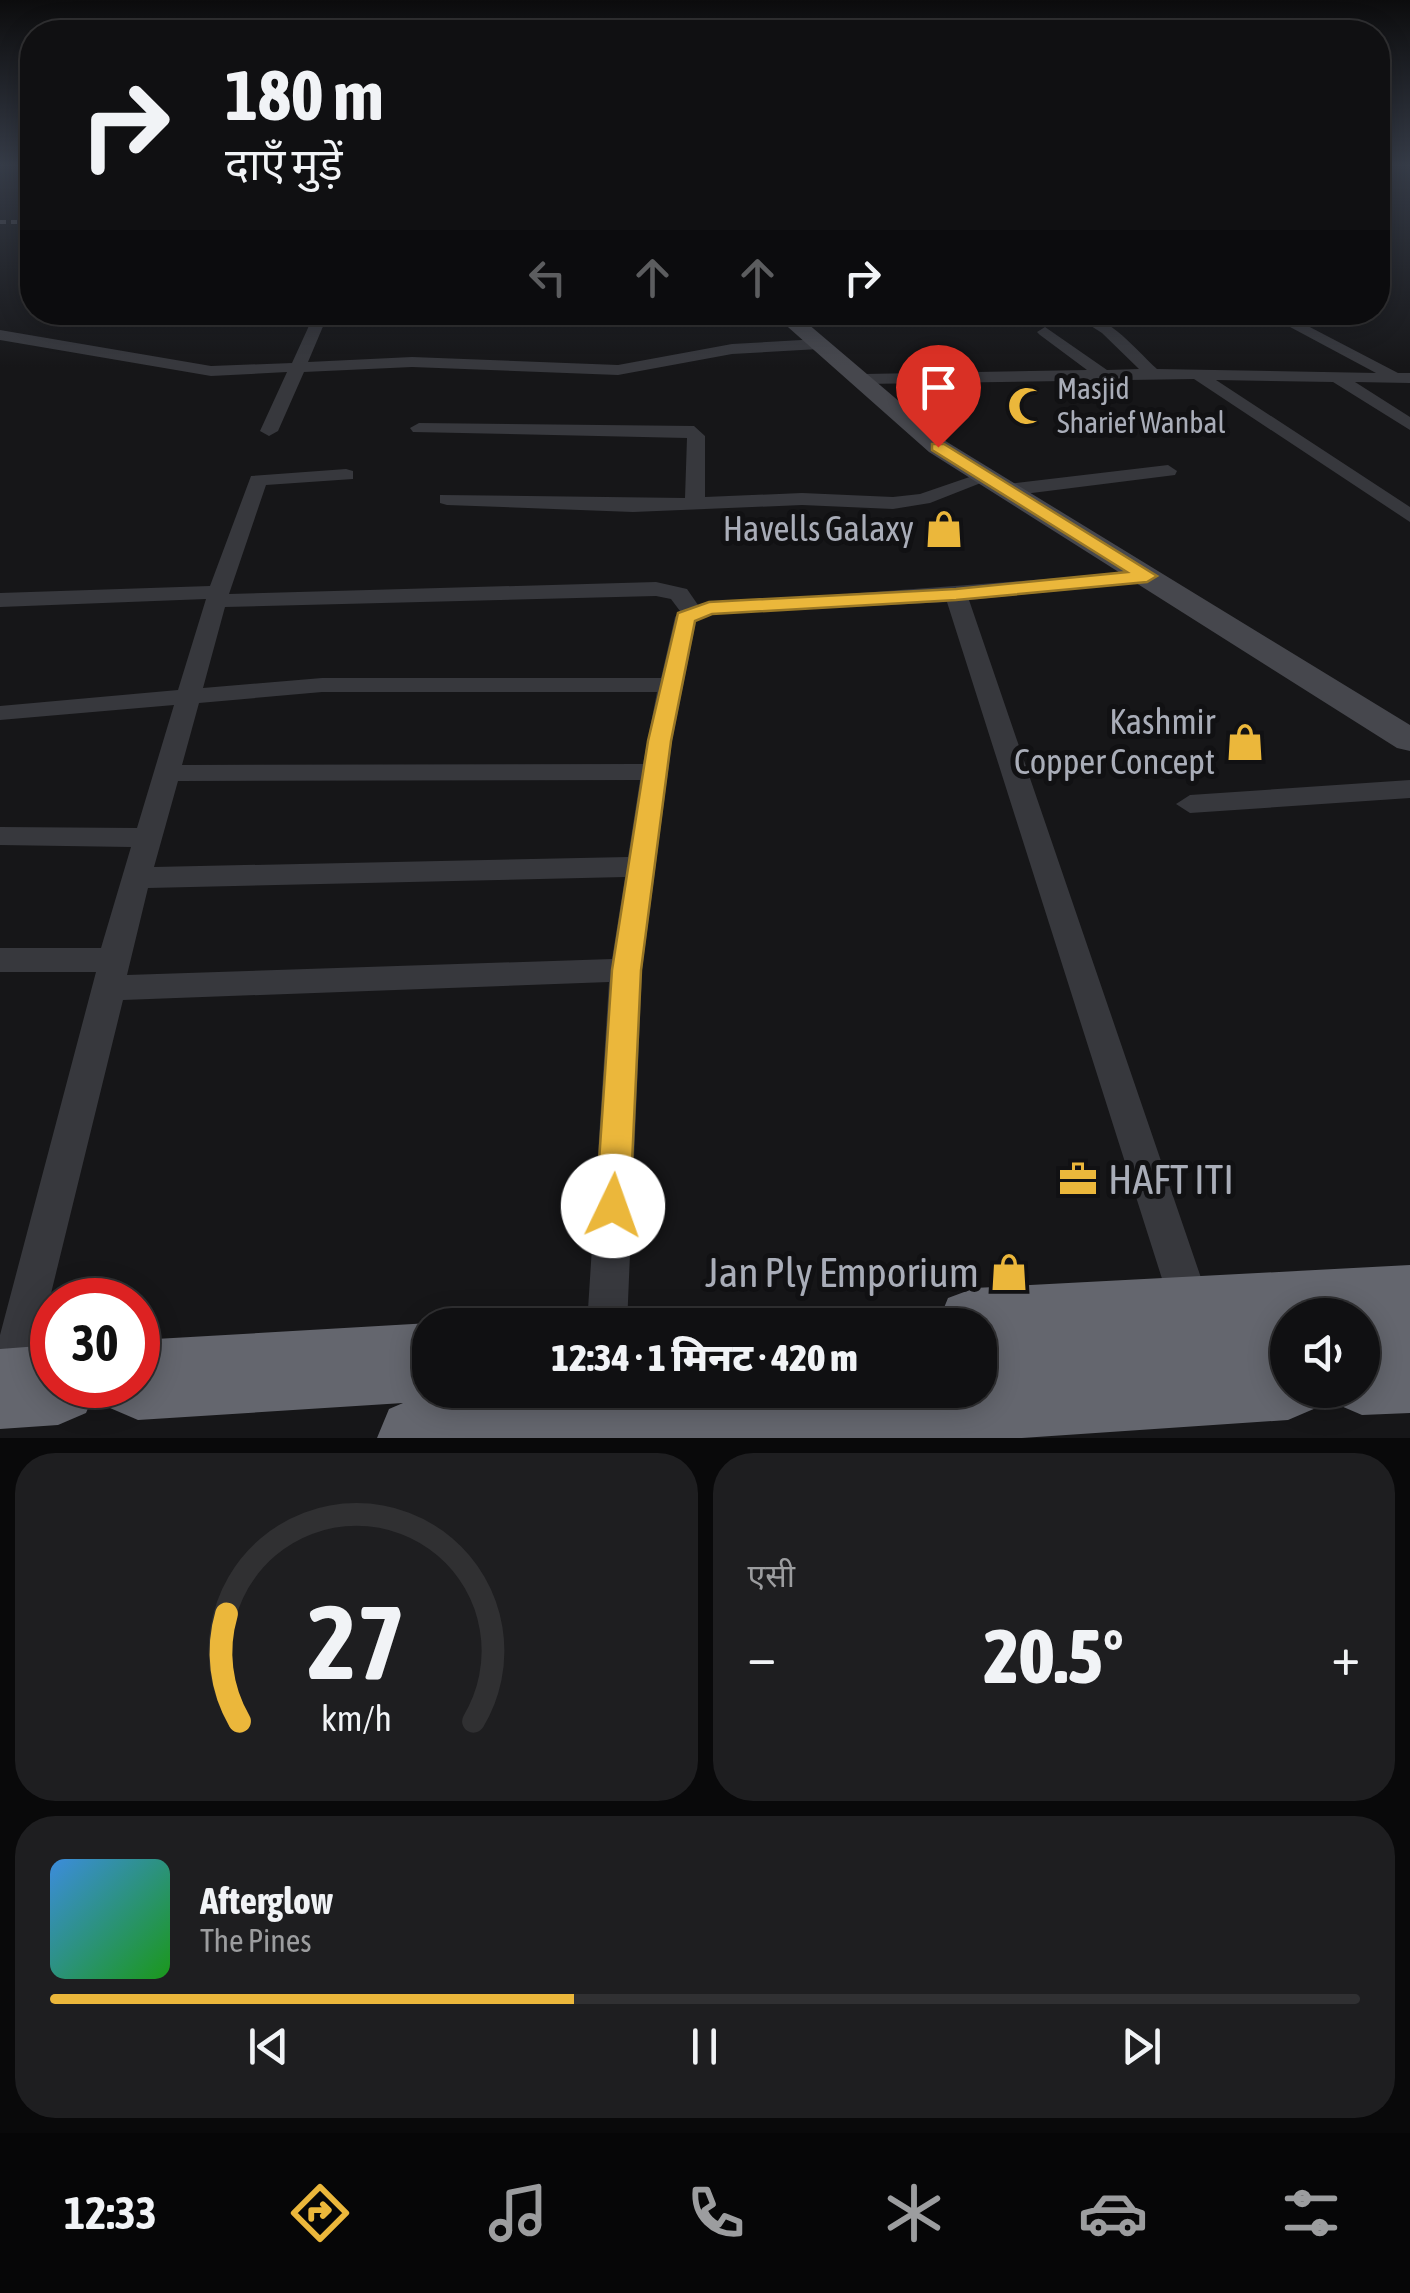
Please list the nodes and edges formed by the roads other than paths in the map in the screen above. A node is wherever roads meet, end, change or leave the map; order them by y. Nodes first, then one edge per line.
1 (316, 325) edge
2 (796, 325) edge
3 (1098, 325) edge
4 (1295, 325) edge
5 (1045, 332) dead end
6 (0, 334) edge
7 (819, 344) junction
8 (297, 367) junction
9 (1102, 374) junction
10 (1153, 374) junction
11 (1198, 375) junction
12 (1338, 378) junction
13 (1405, 378) edge
14 (864, 379) junction
15 (1410, 425) edge
16 (419, 428) dead end
17 (269, 430) dead end
18 (1168, 471) dead end
19 (346, 475) dead end
20 (998, 483) junction
21 (447, 499) dead end
22 (695, 504) junction
23 (1410, 516) edge
24 (1147, 576) junction
25 (956, 594) junction
26 (218, 596) junction
27 (0, 600) edge
28 (692, 612) junction
29 (670, 685) junction
30 (193, 693) junction
31 (0, 713) edge
32 (1410, 740) edge
33 (655, 772) junction
34 (168, 773) junction
35 (1410, 789) edge
36 (1190, 804) dead end
37 (0, 836) edge
38 (148, 838) junction
39 (639, 868) junction
40 (137, 878) junction
41 (0, 960) edge
42 (626, 970) junction
43 (112, 974) junction
44 (1410, 1302) edge
45 (607, 1308) edge
46 (1192, 1310) junction
47 (997, 1323) edge
48 (412, 1363) edge
49 (1410, 1373) edge
50 (1380, 1374) edge
51 (160, 1379) edge
52 (1270, 1381) edge
53 (22, 1387) edge
54 (418, 1438) edge

1 - 8 street
2 - 7 main road
3 - 10 street
4 - 13 street
5 - 9 street
6 - 8 street
7 - 8 street
7 - 14 main road
8 - 17 street
9 - 10 street
9 - 14 street
10 - 11 street
11 - 12 street
11 - 23 street
12 - 13 street
12 - 15 street
14 - 20 main road
16 - 22 street
18 - 20 street
19 - 26 street
20 - 22 street
20 - 24 main road
21 - 22 street
24 - 25 street
24 - 32 main road
25 - 28 street
25 - 46 street
26 - 27 street
26 - 28 street
26 - 30 street
28 - 29 street
29 - 30 street
29 - 33 street
30 - 31 street
30 - 34 street
33 - 34 street
33 - 39 street
34 - 38 street
35 - 36 street
37 - 38 street
38 - 40 street
39 - 40 street
39 - 42 street
40 - 43 street
41 - 43 street
42 - 43 street
42 - 45 street
43 - 53 street
44 - 46 highway
46 - 47 highway
48 - 51 highway
49 - 50 highway
52 - 54 highway

